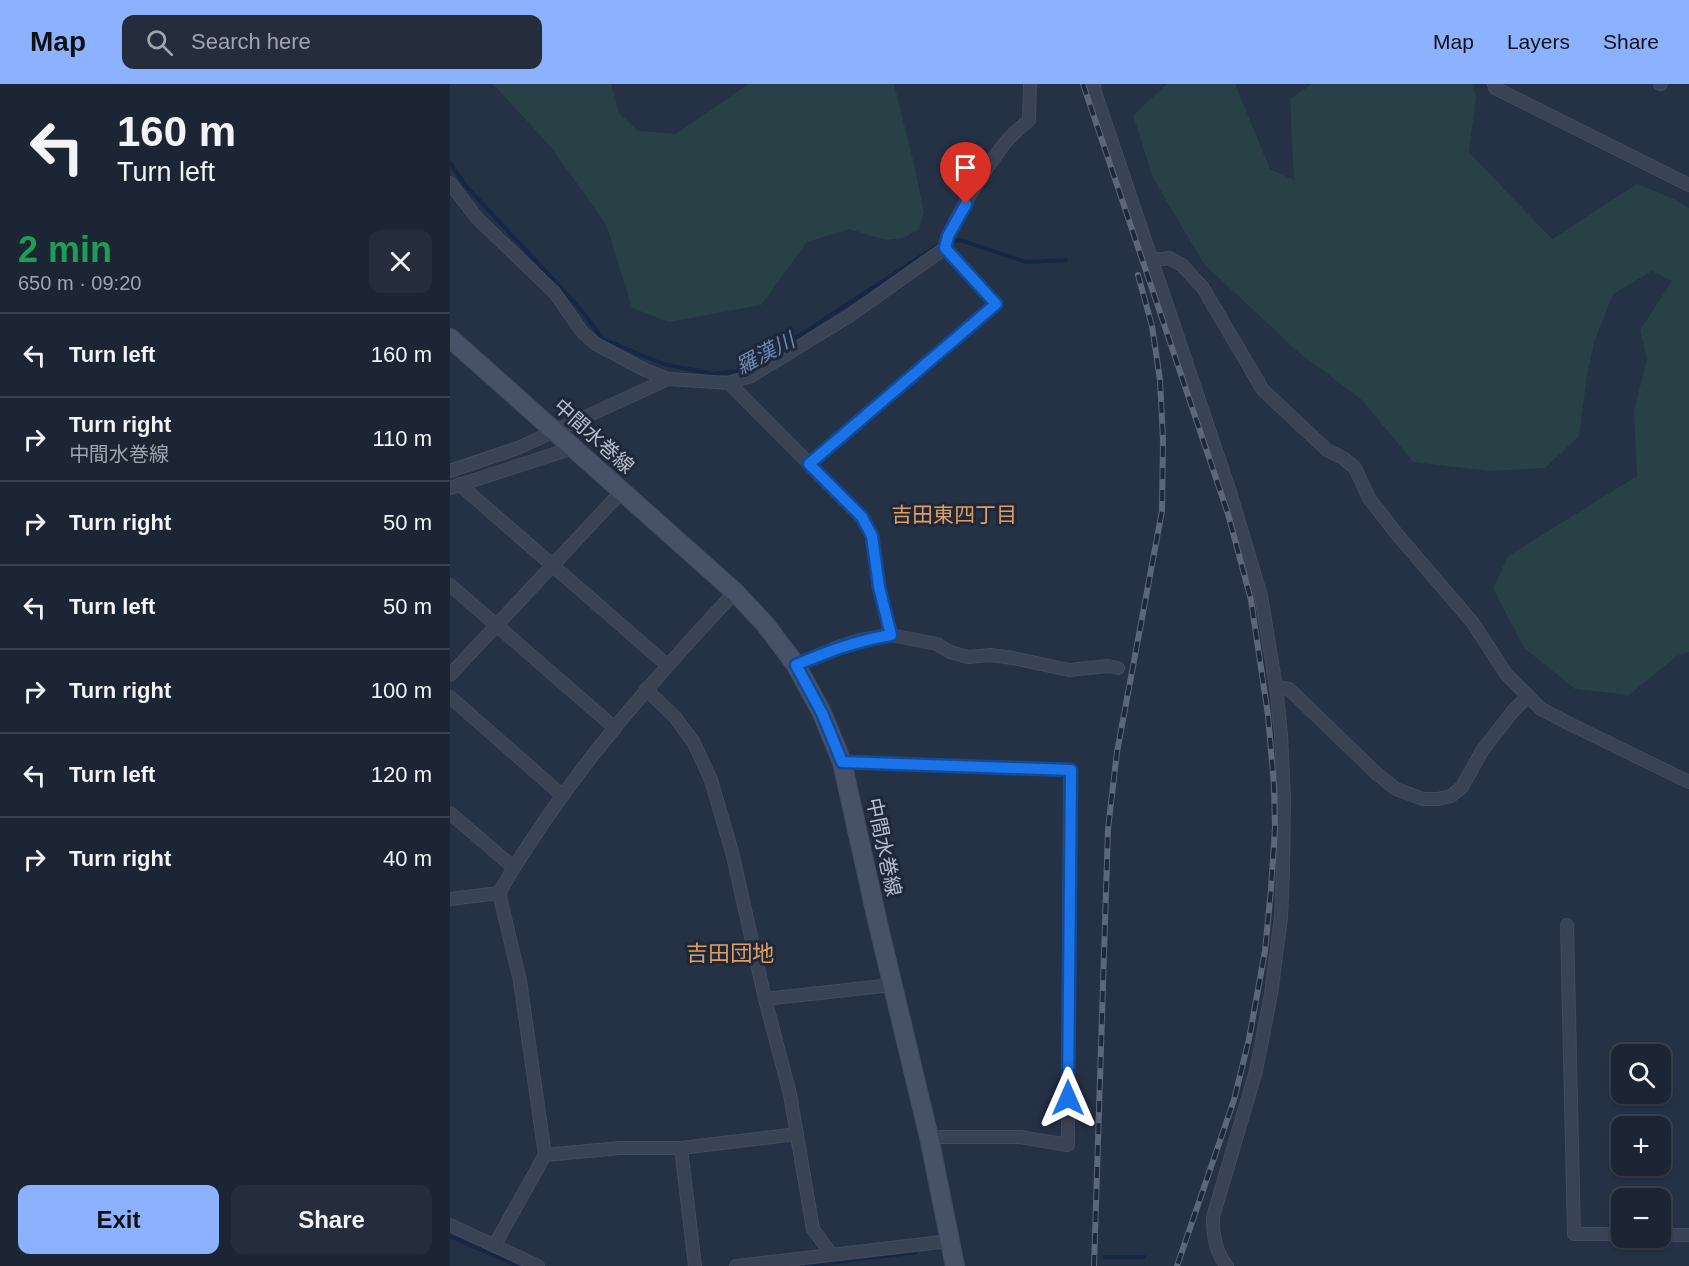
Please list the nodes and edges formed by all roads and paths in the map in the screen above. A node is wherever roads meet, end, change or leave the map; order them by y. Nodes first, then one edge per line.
1 (1030, 84) edge
2 (1094, 84) edge
3 (1494, 84) edge
4 (450, 183) edge
5 (1689, 185) edge
6 (945, 248) junction
7 (1153, 261) junction
8 (450, 338) edge
9 (668, 379) junction
10 (729, 383) junction
11 (553, 431) junction
12 (573, 447) junction
13 (809, 464) junction
14 (450, 471) edge
15 (455, 486) edge
16 (622, 491) junction
17 (554, 565) junction
18 (450, 585) edge
19 (735, 592) junction
20 (495, 625) junction
21 (891, 635) junction
22 (667, 665) junction
23 (796, 665) junction
24 (1118, 668) dead end
25 (450, 675) edge
26 (1276, 687) junction
27 (646, 689) junction
28 (1528, 696) junction
29 (450, 697) edge
30 (615, 728) junction
31 (842, 762) junction
32 (1689, 782) edge
33 (563, 796) junction
34 (450, 813) edge
35 (514, 868) junction
36 (499, 893) junction
37 (450, 899) edge
38 (1567, 925) dead end
39 (892, 985) junction
40 (765, 999) junction
41 (797, 1134) junction
42 (929, 1137) junction
43 (681, 1148) junction
44 (545, 1155) junction
45 (450, 1225) edge
46 (1611, 1234) edge
47 (1671, 1235) edge
48 (1689, 1235) edge
49 (950, 1241) junction
50 (494, 1246) junction
51 (831, 1254) junction
52 (538, 1266) edge
53 (695, 1266) edge
54 (736, 1266) edge
55 (955, 1266) edge
56 (1227, 1266) edge

1 - 6 street
2 - 7 street
3 - 5 street
4 - 9 street
6 - 10 street
6 - 13 street
7 - 26 street
7 - 28 street
8 - 11 main road, 中間水巻線
9 - 10 street
9 - 11 street
10 - 13 street
11 - 12 main road, 中間水巻線
11 - 14 street
12 - 15 street
12 - 16 main road, 中間水巻線
13 - 21 street
15 - 17 street
16 - 17 street
16 - 19 main road, 中間水巻線
17 - 20 street
17 - 22 street
18 - 20 street
19 - 22 street
19 - 23 main road, 中間水巻線
20 - 25 street
20 - 30 street
21 - 23 street
21 - 24 street
22 - 27 street
23 - 31 main road, 中間水巻線
26 - 28 street
26 - 56 street
27 - 30 street
27 - 40 street
28 - 32 street
29 - 33 street
30 - 33 street
31 - 39 main road, 中間水巻線
31 - 42 street
33 - 35 street
34 - 35 street
35 - 36 street
36 - 37 street
36 - 44 street
38 - 46 street
39 - 40 street
39 - 42 main road, 中間水巻線
40 - 41 street
41 - 43 street
41 - 51 street
42 - 49 main road, 中間水巻線
43 - 44 street
43 - 53 street
44 - 50 street
45 - 50 street
47 - 48 street
49 - 51 street
49 - 55 main road, 中間水巻線
50 - 52 street
51 - 54 street

